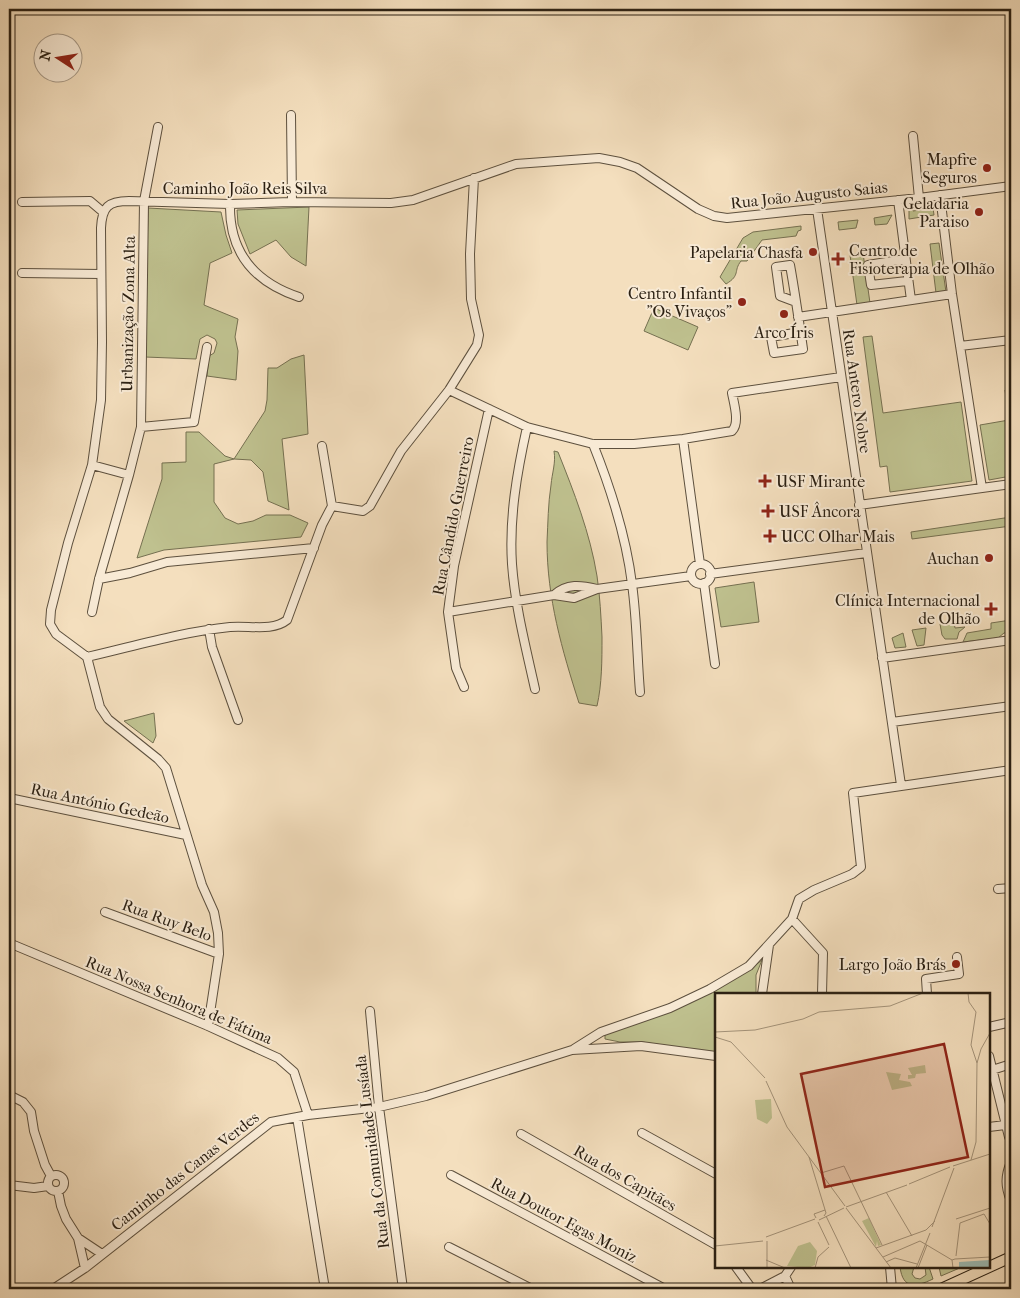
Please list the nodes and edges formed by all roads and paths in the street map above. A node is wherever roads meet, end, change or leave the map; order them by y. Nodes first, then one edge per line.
1 (290, 115) dead end
2 (158, 127) dead end
3 (913, 136) dead end
4 (474, 178) junction
5 (1011, 186) edge
6 (940, 195) junction
7 (919, 198) junction
8 (898, 200) junction
9 (144, 201) junction
10 (22, 202) dead end
11 (292, 202) junction
12 (391, 203) joint
13 (230, 204) junction
14 (817, 209) junction
15 (103, 212) junction
16 (905, 259) junction
17 (22, 273) dead end
18 (102, 274) junction
19 (907, 281) junction
20 (952, 294) junction
21 (299, 297) dead end
22 (911, 300) junction
23 (796, 302) junction
24 (832, 311) junction
25 (798, 316) junction
26 (800, 332) dead end
27 (1011, 340) edge
28 (960, 346) junction
29 (207, 347) dead end
30 (841, 377) junction
31 (449, 390) junction
32 (489, 409) junction
33 (141, 427) junction
34 (527, 427) junction
35 (683, 439) junction
36 (593, 444) junction
37 (322, 446) dead end
38 (92, 465) junction
39 (129, 475) junction
40 (1011, 484) edge
41 (982, 488) junction
42 (860, 505) junction
43 (332, 506) junction
44 (314, 548) junction
45 (866, 553) junction
46 (700, 564) junction
47 (710, 574) junction
48 (691, 576) junction
49 (99, 579) junction
50 (704, 583) junction
51 (632, 585) junction
52 (597, 589) junction
53 (554, 595) junction
54 (517, 600) junction
55 (92, 612) dead end
56 (448, 612) junction
57 (209, 629) junction
58 (1011, 640) edge
59 (87, 657) junction
60 (882, 658) junction
61 (715, 664) dead end
62 (464, 687) dead end
63 (535, 689) dead end
64 (640, 692) dead end
65 (1011, 706) edge
66 (238, 720) dead end
67 (892, 722) junction
68 (1011, 770) edge
69 (901, 785) junction
70 (9, 798) edge
71 (186, 835) junction
72 (1011, 888) edge
73 (998, 889) dead end
74 (105, 912) dead end
75 (792, 919) junction
76 (9, 943) edge
77 (769, 946) junction
78 (219, 954) junction
79 (957, 957) dead end
80 (762, 993) edge
81 (822, 993) edge
82 (928, 993) edge
83 (370, 1010) dead end
84 (1011, 1022) edge
85 (208, 1026) junction
86 (990, 1028) edge
87 (572, 1050) junction
88 (715, 1056) edge
89 (1011, 1064) edge
90 (990, 1070) edge
91 (9, 1095) edge
92 (379, 1107) junction
93 (308, 1115) junction
94 (296, 1117) junction
95 (1005, 1125) junction
96 (990, 1127) edge
97 (642, 1133) dead end
98 (521, 1134) dead end
99 (1009, 1137) dead end
100 (1011, 1162) edge
101 (715, 1173) edge
102 (451, 1175) dead end
103 (51, 1176) junction
104 (9, 1185) edge
105 (48, 1186) junction
106 (58, 1191) junction
107 (1011, 1200) edge
108 (78, 1238) junction
109 (715, 1244) edge
110 (449, 1247) dead end
111 (102, 1254) junction
112 (1011, 1257) edge
113 (990, 1266) edge
114 (84, 1268) junction
115 (737, 1268) edge
116 (790, 1268) edge
117 (890, 1268) edge
118 (984, 1268) edge
119 (785, 1276) junction
120 (53, 1289) edge
121 (324, 1289) edge
122 (403, 1289) edge
123 (532, 1289) edge
124 (665, 1289) edge
125 (752, 1289) edge
126 (760, 1289) edge
127 (792, 1289) edge
128 (892, 1289) edge
129 (941, 1289) edge

1 - 11 street
2 - 9 street, Urbanização Zona Alta
3 - 7 street
4 - 12 street, Rua João Augusto Saias
4 - 14 street, Rua João Augusto Saias
4 - 31 street
5 - 6 street, Rua João Augusto Saias
6 - 7 street, Rua João Augusto Saias
6 - 20 street
7 - 8 street, Rua João Augusto Saias
8 - 14 street, Rua João Augusto Saias
8 - 16 street
9 - 13 street, Caminho João Reis Silva
9 - 15 street, Caminho João Reis Silva
9 - 33 street, Urbanização Zona Alta
10 - 15 street
11 - 12 street, Caminho João Reis Silva
11 - 13 street, Caminho João Reis Silva
13 - 21 street
14 - 24 street, Rua Antero Nobre
15 - 18 street
16 - 19 street
16 - 19 street
17 - 18 street
18 - 38 street
19 - 22 street
20 - 22 street
20 - 28 street
22 - 24 street
23 - 23 street
23 - 25 street
24 - 25 street
24 - 30 street, Rua Antero Nobre
25 - 26 street
27 - 28 street
28 - 41 street
29 - 33 street
30 - 35 street
30 - 42 street, Rua Antero Nobre
31 - 32 street
31 - 43 street
32 - 34 street
32 - 56 street, Rua Cândido Guerreiro
33 - 39 street, Urbanização Zona Alta
34 - 36 street
34 - 54 street
35 - 36 street
35 - 46 street
36 - 51 street
37 - 43 street
38 - 39 street
38 - 59 street
39 - 49 street, Urbanização Zona Alta
40 - 41 street
41 - 42 street
42 - 45 street, Rua Antero Nobre
43 - 44 street
44 - 49 street
44 - 57 street
45 - 47 street
45 - 60 street, Rua Antero Nobre
46 - 47 street
46 - 48 street
47 - 50 street
48 - 50 street
48 - 51 street
49 - 55 street, Urbanização Zona Alta
50 - 61 street
51 - 52 street
51 - 64 street
52 - 53 street
52 - 53 street
53 - 54 street
54 - 56 street
54 - 63 street
56 - 62 street, Rua Cândido Guerreiro
57 - 59 street
57 - 66 street
58 - 60 street
59 - 71 street
60 - 67 street, Rua Antero Nobre
65 - 67 street
67 - 69 street, Rua Antero Nobre
68 - 69 street
69 - 75 street
70 - 71 street, Rua António Gedeão
71 - 78 street
72 - 73 street
74 - 78 street, Rua Ruy Belo
75 - 77 street
75 - 81 street
76 - 85 street, Rua Nossa Senhora de Fátima
77 - 80 street
77 - 87 street
78 - 85 street
79 - 82 street
83 - 92 street, Rua da Comunidade Lusíada
84 - 86 street
85 - 93 street, Rua Nossa Senhora de Fátima
87 - 88 street
87 - 92 street, Caminho das Canas Verdes
89 - 90 street
90 - 95 street
91 - 103 street
92 - 93 street, Caminho das Canas Verdes
92 - 122 street, Rua da Comunidade Lusíada
93 - 94 street, Caminho das Canas Verdes
94 - 111 street, Caminho das Canas Verdes
94 - 121 street
95 - 96 street
95 - 99 street
97 - 101 street
98 - 109 street, Rua dos Capitães
100 - 107 street
102 - 124 street, Rua Doutor Egas Moniz
103 - 105 street
103 - 106 street
104 - 105 street
105 - 106 street
106 - 108 street
108 - 111 street
108 - 114 street
110 - 123 street
111 - 114 street, Caminho das Canas Verdes
112 - 113 main road
114 - 120 street, Caminho das Canas Verdes
115 - 125 street
116 - 119 street
117 - 128 street
118 - 129 main road
119 - 126 street
119 - 127 street

